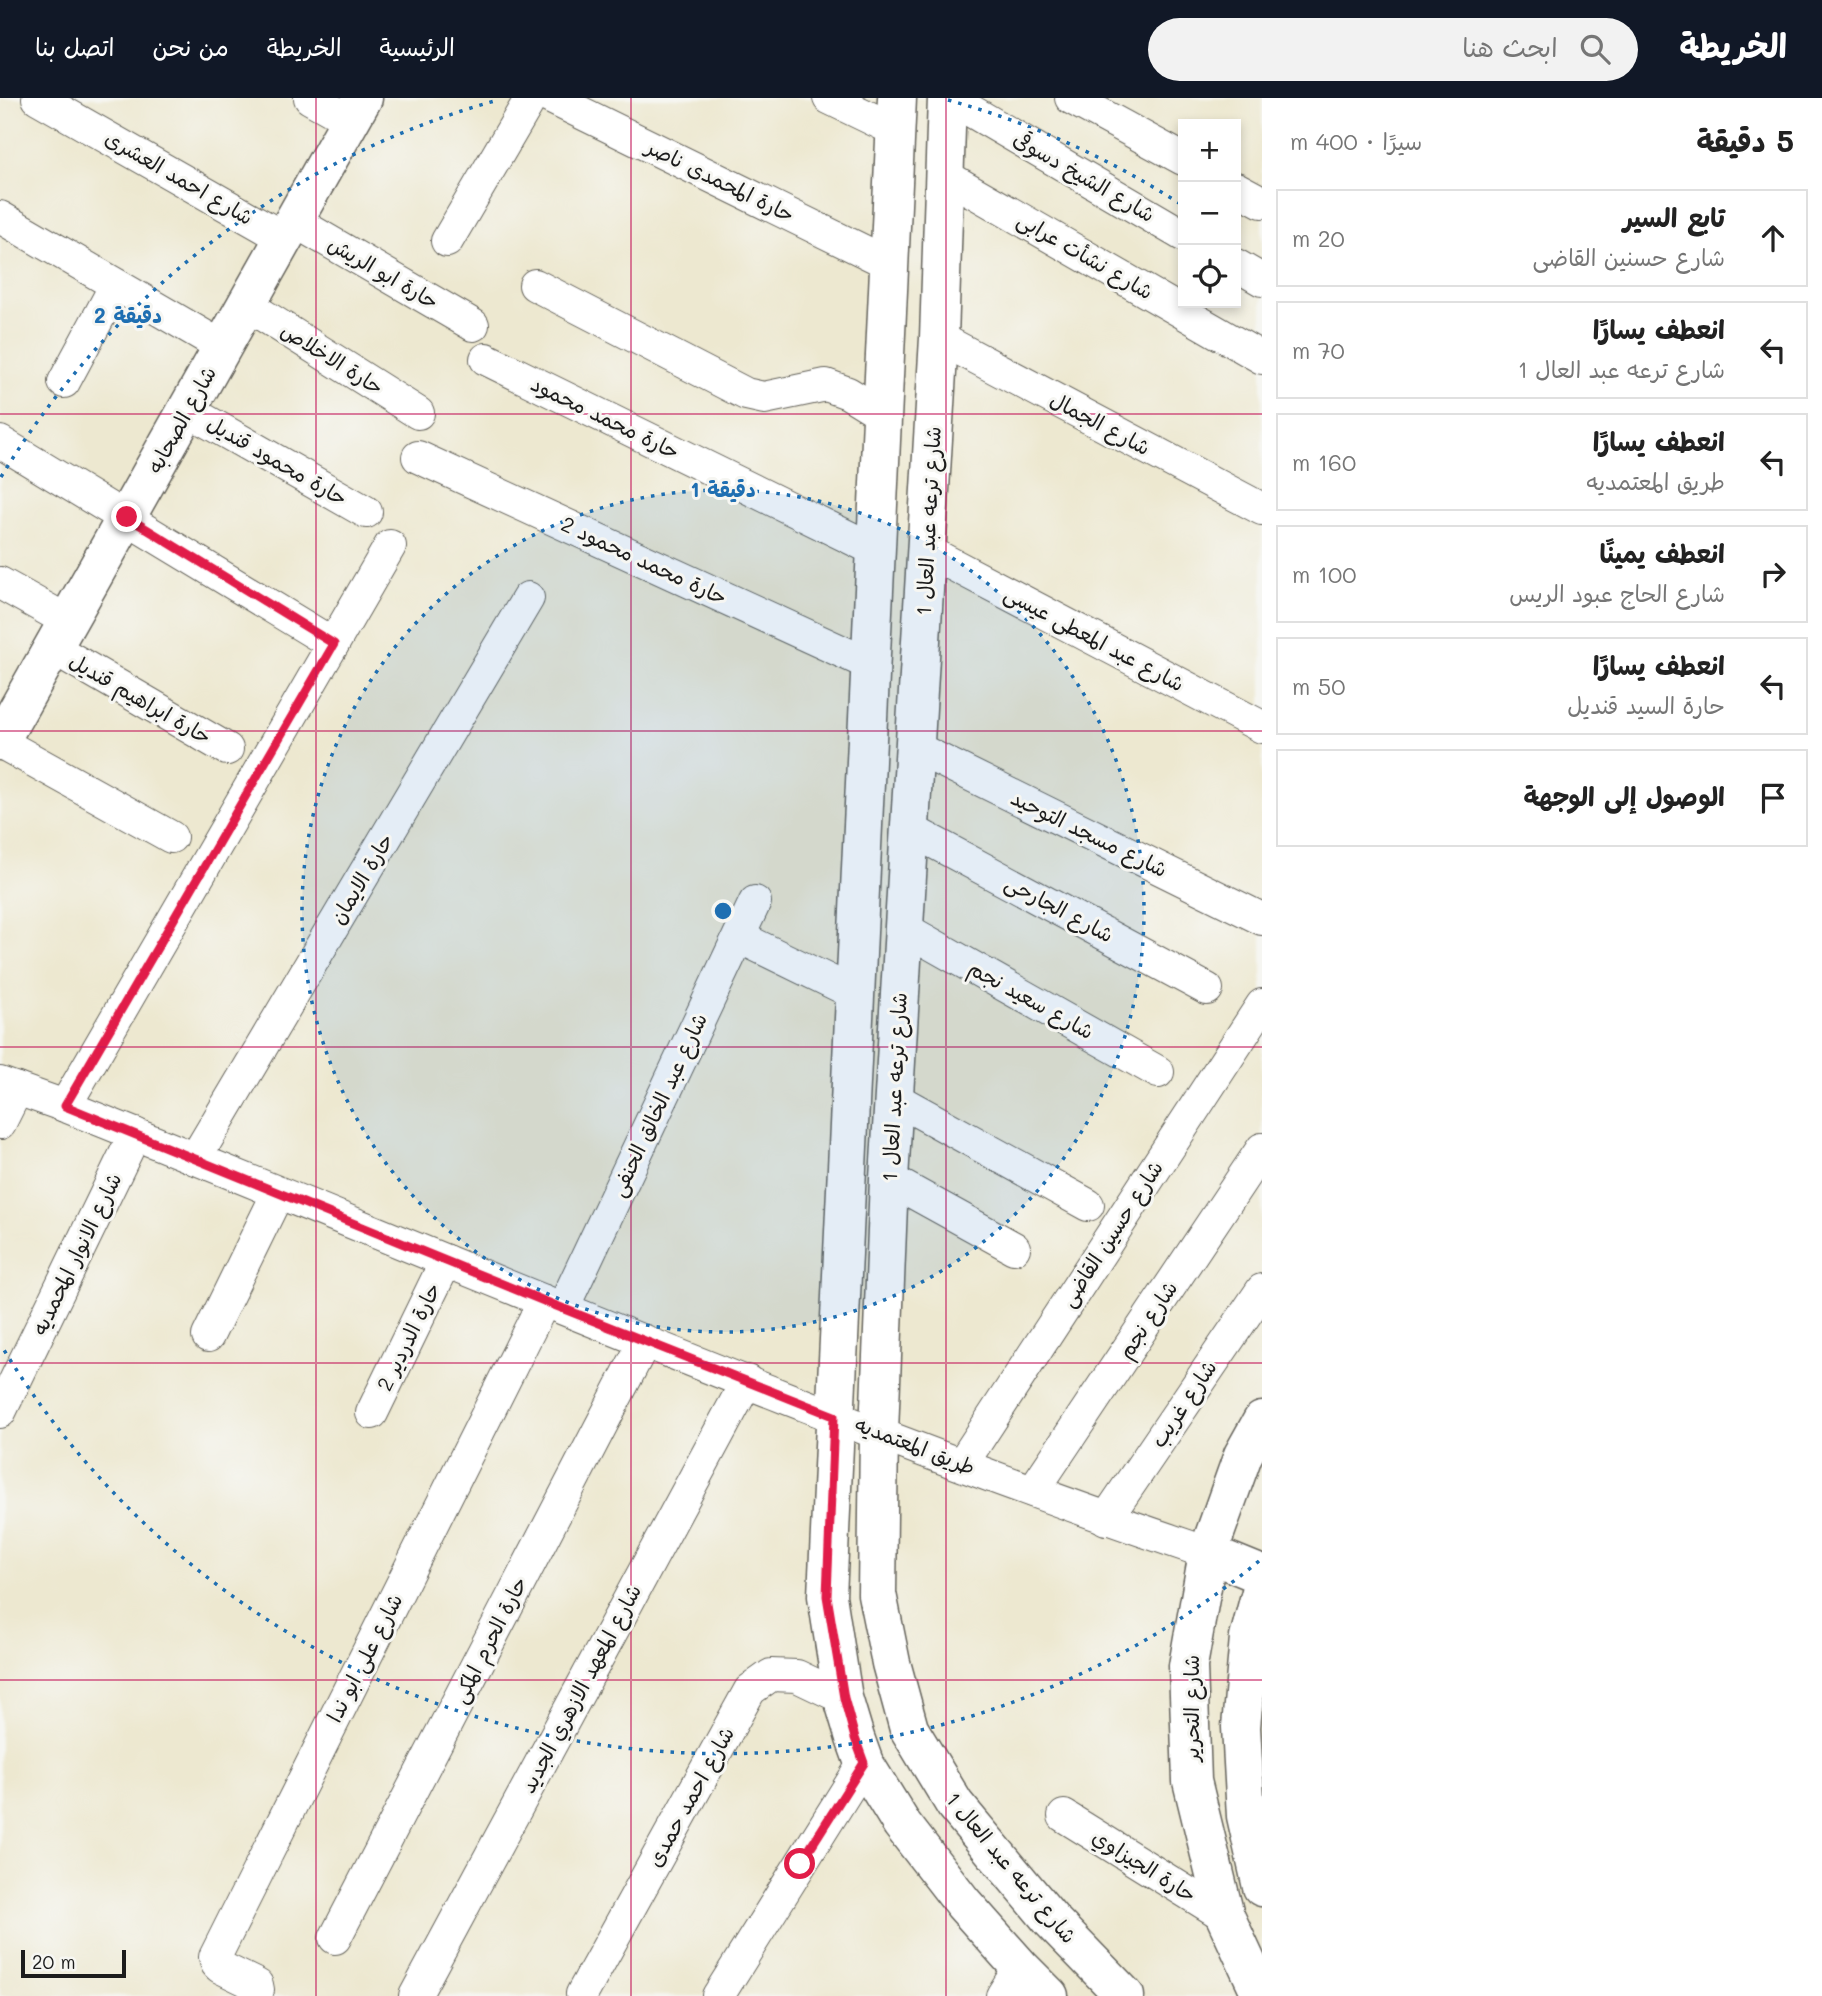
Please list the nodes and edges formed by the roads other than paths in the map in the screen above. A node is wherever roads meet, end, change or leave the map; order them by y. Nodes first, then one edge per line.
1 (38, 98) edge
2 (310, 98) edge
3 (531, 98) edge
4 (551, 98) edge
5 (829, 98) edge
6 (948, 98) edge
7 (1071, 98) edge
8 (357, 109) edge
9 (896, 114) edge
10 (1178, 156) edge
11 (944, 176) junction
12 (1241, 191) edge
13 (1262, 202) edge
14 (4, 228) edge
15 (289, 229) junction
16 (1178, 231) edge
17 (447, 241) dead end
18 (890, 264) junction
19 (1241, 268) edge
20 (1262, 281) edge
21 (116, 285) junction
22 (535, 285) dead end
23 (247, 305) junction
24 (473, 325) dead end
25 (939, 338) junction
26 (223, 347) junction
27 (1262, 358) edge
28 (486, 359) dead end
29 (64, 382) dead end
30 (187, 410) junction
31 (418, 413) dead end
32 (882, 414) junction
33 (0, 442) edge
34 (418, 457) dead end
35 (1262, 509) edge
36 (366, 512) dead end
37 (127, 517) junction
38 (390, 546) dead end
39 (875, 550) junction
40 (927, 551) junction
41 (0, 583) edge
42 (528, 598) dead end
43 (61, 635) junction
44 (334, 644) junction
45 (869, 664) junction
46 (1262, 727) edge
47 (2, 734) edge
48 (916, 748) junction
49 (227, 749) dead end
50 (911, 830) junction
51 (171, 837) dead end
52 (755, 902) dead end
53 (1262, 919) edge
54 (905, 929) junction
55 (738, 937) junction
56 (1207, 989) dead end
57 (854, 993) junction
58 (1262, 1004) edge
59 (1158, 1072) dead end
60 (8, 1086) edge
61 (894, 1098) junction
62 (65, 1106) junction
63 (0, 1123) edge
64 (135, 1134) junction
65 (1262, 1149) edge
66 (195, 1159) junction
67 (889, 1179) junction
68 (278, 1193) junction
69 (1088, 1205) dead end
70 (1014, 1248) dead end
71 (446, 1261) junction
72 (1262, 1290) edge
73 (553, 1305) junction
74 (208, 1336) dead end
75 (645, 1341) junction
76 (747, 1381) junction
77 (0, 1412) edge
78 (372, 1413) dead end
79 (834, 1416) junction
80 (1262, 1421) edge
81 (879, 1433) junction
82 (962, 1464) junction
83 (1033, 1491) junction
84 (1106, 1519) junction
85 (1208, 1553) junction
86 (1262, 1575) edge
87 (1262, 1588) edge
88 (844, 1698) junction
89 (864, 1763) junction
90 (1064, 1816) dead end
91 (1262, 1887) edge
92 (1225, 1916) junction
93 (335, 1938) dead end
94 (1011, 1982) edge
95 (582, 1994) edge
96 (255, 1996) edge
97 (415, 1996) edge
98 (718, 1996) edge
99 (1049, 1996) edge
100 (1125, 1996) edge
101 (1262, 1996) edge

1 - 15 street, شارع احمد العشرى
2 - 8 street
3 - 17 street
4 - 18 street, حارة المحمدى ناصر
5 - 9 street
6 - 11 street, شارع ترعه عبد العال 1
6 - 16 street, شارع الشيخ دسوقى
7 - 10 street
8 - 15 street, شارع الصحابه
9 - 18 street
11 - 25 street, شارع ترعه عبد العال 1
11 - 27 street, شارع نشأت عرابى
12 - 13 street
14 - 21 street
15 - 23 street, شارع الصحابه
15 - 24 street, حارة ابو الريش
18 - 32 street
19 - 20 street
21 - 26 street
21 - 29 street
22 - 32 street
23 - 26 street, شارع الصحابه
23 - 31 street, حارة الاخلاص
25 - 35 street, شارع الجمال
25 - 40 street, شارع ترعه عبد العال 1
26 - 30 street, شارع الصحابه
28 - 39 street, حارة محمد محمود
30 - 36 street, حارة محمود قنديل
30 - 37 street, شارع الصحابه
32 - 39 street
33 - 37 street
34 - 45 street, حارة محمد محمود 2
37 - 43 street, شارع الصحابه
37 - 44 street
38 - 44 street
39 - 45 street
40 - 46 street, شارع عبد المعطى عيسى
40 - 48 street, شارع ترعه عبد العال 1
41 - 43 street, حارة ابراهيم قنديل
42 - 66 street, حارة الايمان
43 - 47 street, شارع الصحابه
43 - 49 street, حارة ابراهيم قنديل
44 - 62 street
45 - 57 street
47 - 51 street
48 - 50 street, شارع ترعه عبد العال 1
48 - 53 street, شارع مسجد التوحيد
50 - 54 street, شارع ترعه عبد العال 1
50 - 56 street, شارع الجارحى
52 - 55 street, شارع عبد الخالق الحنفى
54 - 59 street, شارع سعيد نجم
54 - 61 street, شارع ترعه عبد العال 1
55 - 57 street
55 - 73 street, شارع عبد الخالق الحنفى
57 - 79 street
58 - 82 street, شارع حسين القاضى
60 - 62 street, طريق المعتمديه
60 - 63 street
61 - 67 street, شارع ترعه عبد العال 1
61 - 69 street
62 - 64 street, طريق المعتمديه
64 - 66 street, طريق المعتمديه
64 - 77 street, شارع الانوار المحمديه
65 - 83 street, شارع نجم
66 - 68 street, طريق المعتمديه
67 - 70 street
67 - 81 street, شارع ترعه عبد العال 1
68 - 71 street, طريق المعتمديه
68 - 74 street
71 - 73 street, طريق المعتمديه
71 - 78 street, حارة الدردير 2
72 - 84 street, شارع غريب
73 - 75 street, طريق المعتمديه
73 - 96 street, شارع على ابو ندا
75 - 76 street, طريق المعتمديه
75 - 93 street, حارة الحرم المكى
76 - 79 street, طريق المعتمديه
76 - 97 street, شارع المعهد الازهري الجديد
79 - 81 street, طريق المعتمديه
79 - 88 street
80 - 85 street, شارع التحرير
81 - 82 street, طريق المعتمديه
81 - 100 street, شارع ترعه عبد العال 1
82 - 83 street, طريق المعتمديه
83 - 84 street, طريق المعتمديه
84 - 85 street, طريق المعتمديه
85 - 86 street
85 - 92 street, شارع التحرير
87 - 91 street
88 - 89 street
88 - 95 street, شارع احمد حمدى
89 - 94 street
89 - 98 street
90 - 92 street, حارة الجيزاوي
92 - 101 street, شارع التحرير
94 - 99 street

